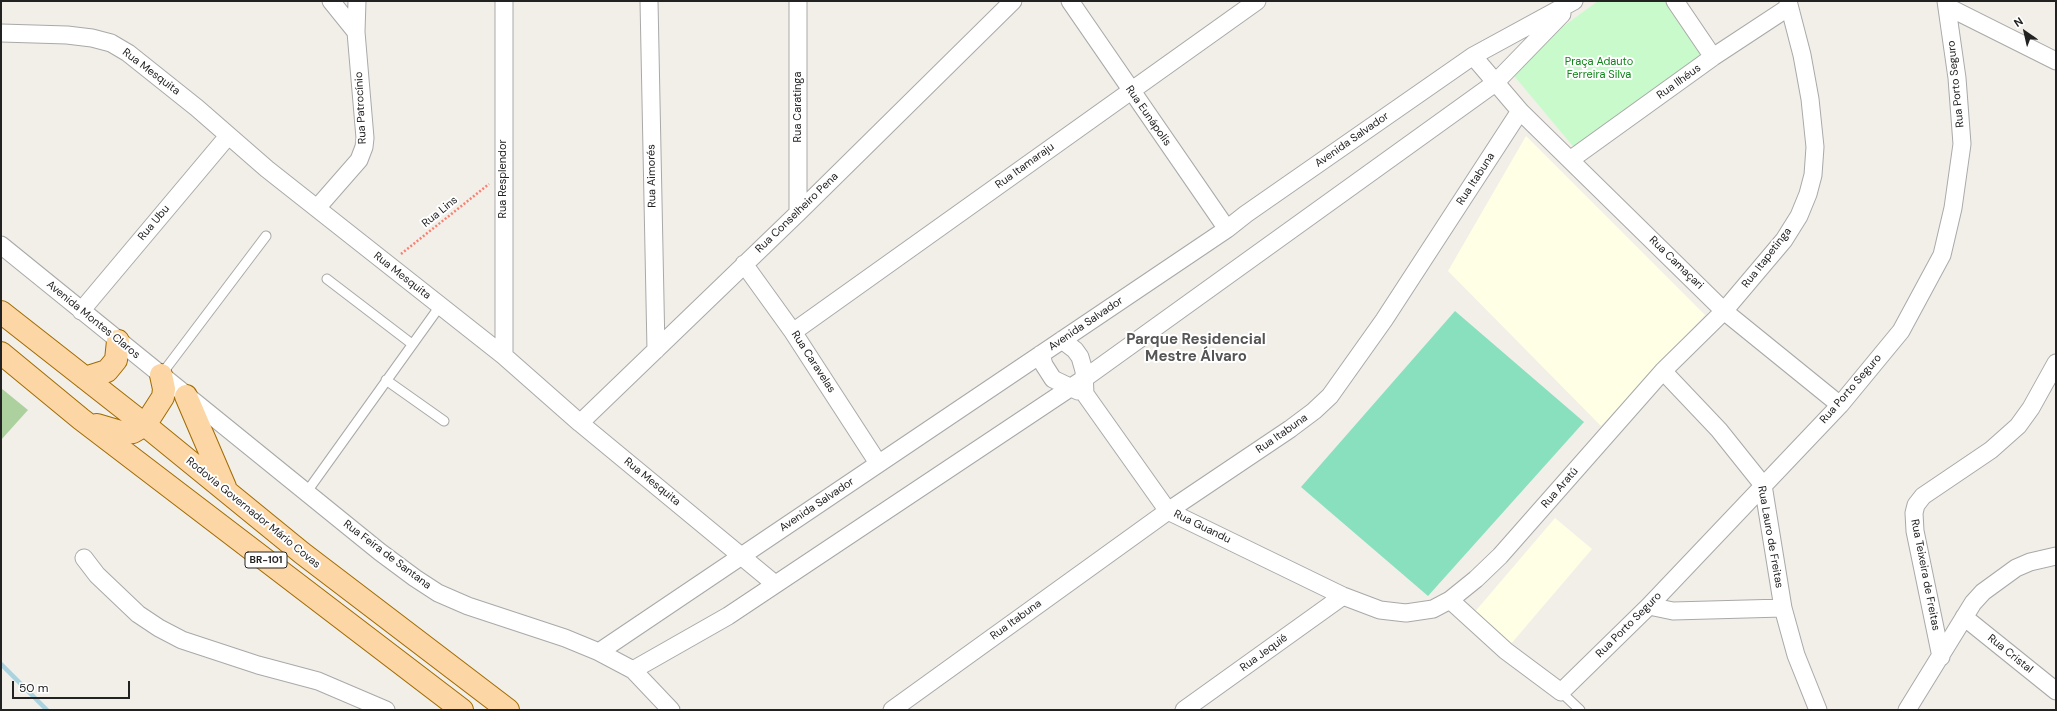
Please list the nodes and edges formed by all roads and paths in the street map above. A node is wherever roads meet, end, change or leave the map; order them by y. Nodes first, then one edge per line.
1 (331, 1) edge
2 (357, 1) edge
3 (504, 1) edge
4 (649, 1) edge
5 (798, 1) edge
6 (1013, 1) edge
7 (1070, 1) edge
8 (1257, 1) edge
9 (1575, 1) edge
10 (1675, 1) edge
11 (1788, 4) edge
12 (1947, 4) edge
13 (356, 32) junction
14 (1, 34) edge
15 (1473, 56) junction
16 (1713, 57) junction
17 (2056, 60) edge
18 (1494, 83) junction
19 (1130, 90) junction
20 (1520, 111) junction
21 (228, 136) junction
22 (1570, 160) junction
23 (503, 172) junction
24 (317, 208) junction
25 (798, 213) junction
26 (1227, 229) junction
27 (266, 236) dead end
28 (1, 245) edge
29 (744, 264) junction
30 (387, 265) junction
31 (327, 279) dead end
32 (440, 306) junction
33 (1724, 310) junction
34 (81, 311) junction
35 (1, 312) edge
36 (793, 332) junction
37 (1062, 340) junction
38 (118, 341) junction
39 (412, 344) junction
40 (656, 350) junction
41 (1, 353) edge
42 (1041, 354) junction
43 (504, 356) junction
44 (2056, 363) edge
45 (1663, 370) junction
46 (161, 375) junction
47 (85, 378) junction
48 (386, 380) junction
49 (1080, 386) junction
50 (186, 396) junction
51 (1840, 405) junction
52 (81, 419) junction
53 (444, 421) dead end
54 (580, 423) junction
55 (145, 425) junction
56 (878, 463) junction
57 (1763, 485) junction
58 (226, 490) junction
59 (306, 493) junction
60 (1168, 511) junction
61 (743, 556) junction
62 (2056, 556) edge
63 (84, 558) dead end
64 (775, 584) junction
65 (1344, 596) junction
66 (1450, 600) junction
67 (1649, 606) junction
68 (1783, 608) junction
69 (1964, 617) junction
70 (599, 652) junction
71 (1941, 657) junction
72 (634, 670) junction
73 (2056, 691) edge
74 (1561, 692) junction
75 (386, 710) edge
76 (462, 710) edge
77 (508, 710) edge
78 (671, 710) edge
79 (892, 710) edge
80 (1184, 710) edge
81 (1580, 710) edge
82 (1818, 710) edge
83 (1907, 710) edge

1 - 13 street
2 - 13 street, Rua Patrocínio
3 - 23 street, Rua Resplendor
4 - 40 street, Rua Aimorés
5 - 25 street, Rua Caratinga
6 - 25 street, Rua Conselheiro Pena
7 - 19 street, Rua Eunápolis
8 - 19 street, Rua Itamaraju
9 - 15 street, Avenida Salvador
9 - 18 street, Avenida Salvador
10 - 16 street
11 - 16 street, Rua Ilhéus
11 - 33 street, Rua Itapetinga
12 - 17 street
12 - 51 street, Rua Porto Seguro
13 - 24 street, Rua Patrocínio
14 - 21 street, Rua Mesquita
15 - 18 street
15 - 26 street, Avenida Salvador
16 - 22 street, Rua Ilhéus
18 - 20 street
18 - 49 street, Avenida Salvador
19 - 26 street, Rua Eunápolis
19 - 36 street, Rua Itamaraju
20 - 22 street, Rua Camaçari
20 - 60 street, Rua Itabuna
21 - 24 street, Rua Mesquita
21 - 34 street, Rua Ubu
22 - 33 street, Rua Camaçari
23 - 30 path, Rua Lins
23 - 43 street, Rua Resplendor
24 - 30 street, Rua Mesquita
25 - 29 street, Rua Conselheiro Pena
26 - 37 street, Avenida Salvador
27 - 46 lane
28 - 34 street, Avenida Montes Claros
29 - 36 street, Rua Caravelas
29 - 40 street, Rua Conselheiro Pena
30 - 32 street, Rua Mesquita
31 - 39 lane
32 - 39 lane
32 - 43 street, Rua Mesquita
33 - 45 street, Rua Itapetinga
33 - 51 street, Rua Camaçari
34 - 38 street, Avenida Montes Claros
35 - 47 main road, Rodovia Governador Mário Covas / BR-101
36 - 56 street, Rua Caravelas
37 - 42 street, Avenida Salvador
37 - 49 street, Rua Guandu
38 - 46 street, Avenida Montes Claros
38 - 47 main road
39 - 48 lane
40 - 54 street, Rua Conselheiro Pena
41 - 52 main road, BR-101
42 - 49 street, Rua Guandu
42 - 56 street, Avenida Salvador
43 - 54 street, Rua Mesquita
44 - 71 street, Rua Teixeira de Freitas
45 - 57 street, Rua Lauro de Freitas
45 - 66 street, Rua Aratú
46 - 50 street, Avenida Montes Claros
46 - 55 main road
47 - 55 main road, Rodovia Governador Mário Covas / BR-101
48 - 53 lane
48 - 59 lane
49 - 60 street, Rua Guandu
49 - 64 street, Avenida Salvador
50 - 58 main road
50 - 59 street, Rua Feira de Santana
51 - 57 street, Rua Porto Seguro
52 - 55 main road
52 - 76 main road, BR-101
54 - 61 street, Rua Mesquita
55 - 58 main road, Rodovia Governador Mário Covas / BR-101
56 - 61 street, Avenida Salvador
57 - 67 street, Rua Porto Seguro
57 - 68 street, Rua Lauro de Freitas
58 - 77 main road, Rodovia Governador Mário Covas / BR-101
59 - 70 street, Rua Feira de Santana
60 - 65 street, Rua Guandu
60 - 79 street, Rua Itabuna
61 - 64 street, Rua Mesquita
61 - 70 street, Avenida Salvador
62 - 69 street
63 - 75 street
64 - 72 street, Avenida Salvador
65 - 66 street, Rua Aratú
65 - 80 street, Rua Jequié
66 - 74 street
67 - 68 street
67 - 74 street, Rua Porto Seguro
68 - 82 street, Rua Lauro de Freitas
69 - 71 street
69 - 73 street, Rua Cristal
70 - 72 street, Rua Feira de Santana
71 - 83 street
72 - 78 street, Rua Feira de Santana
74 - 81 lane

